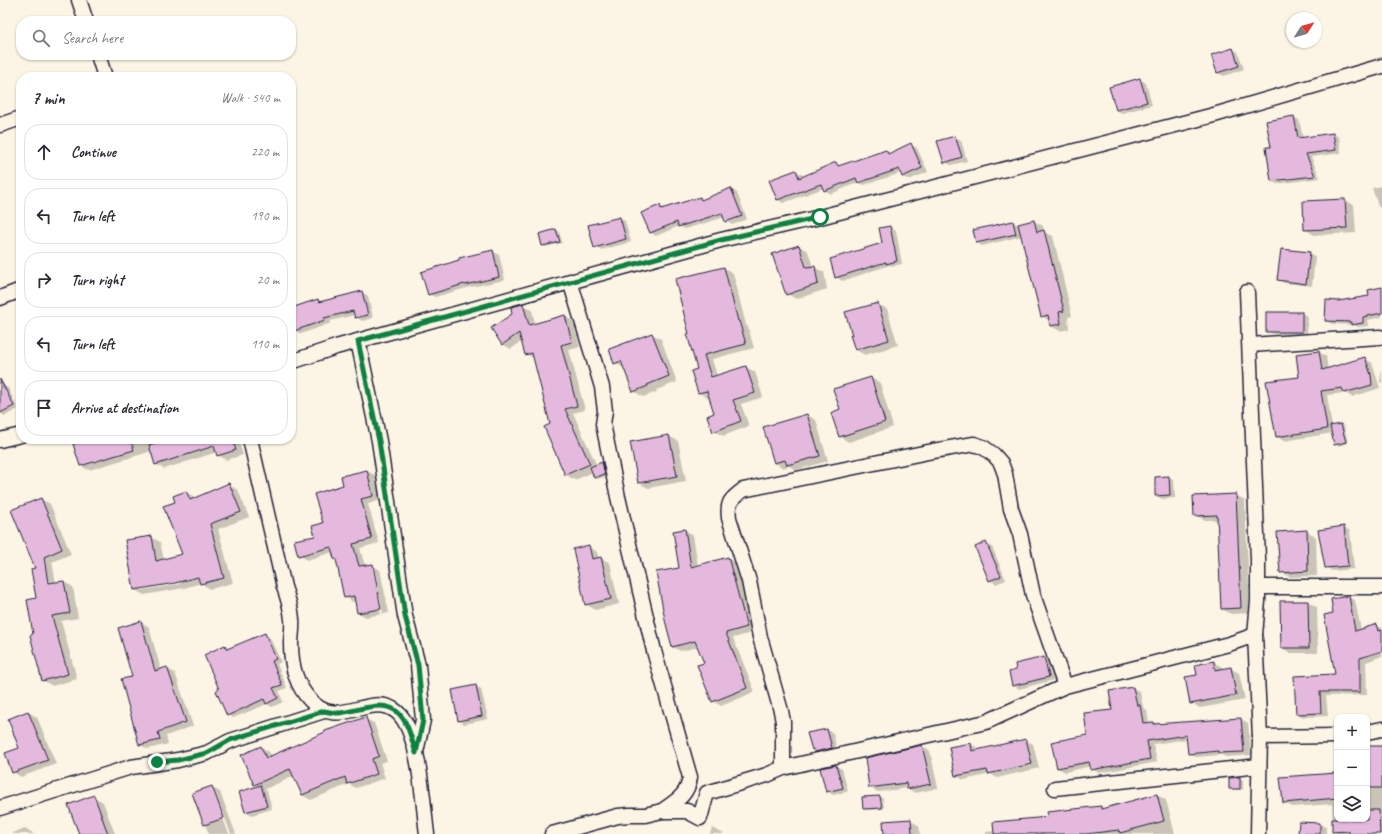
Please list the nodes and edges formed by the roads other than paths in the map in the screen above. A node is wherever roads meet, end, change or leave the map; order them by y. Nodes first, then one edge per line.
1 (79, 0) edge
2 (84, 16) edge
3 (100, 60) edge
4 (1382, 66) edge
5 (103, 72) edge
6 (16, 120) edge
7 (0, 125) edge
8 (570, 281) junction
9 (16, 292) edge
10 (1248, 292) dead end
11 (0, 298) edge
12 (1380, 337) dead end
13 (358, 341) junction
14 (1250, 345) junction
15 (296, 360) edge
16 (16, 435) edge
17 (0, 440) edge
18 (251, 444) edge
19 (1258, 587) junction
20 (1382, 587) edge
21 (1256, 635) junction
22 (1065, 686) junction
23 (324, 711) junction
24 (1382, 729) edge
25 (1370, 731) edge
26 (1334, 736) edge
27 (1260, 737) junction
28 (416, 753) junction
29 (1259, 766) junction
30 (783, 768) junction
31 (690, 777) junction
32 (1055, 788) dead end
33 (706, 793) junction
34 (0, 808) edge
35 (662, 811) junction
36 (427, 834) edge
37 (552, 834) edge
38 (1258, 834) edge

1 - 2 street
3 - 5 street
4 - 8 street
6 - 7 street
8 - 13 street
8 - 31 street
9 - 11 street
10 - 14 street
12 - 14 street
13 - 15 street
13 - 28 street
14 - 19 street
16 - 17 street
18 - 23 street
19 - 20 street
19 - 21 street
21 - 22 street
21 - 27 street
22 - 30 street
22 - 30 street
23 - 28 street
23 - 34 street
24 - 25 street
26 - 27 street
27 - 29 street
28 - 36 street
29 - 32 street
29 - 38 street
30 - 33 street
31 - 33 street
31 - 35 street
33 - 35 street
35 - 37 street

